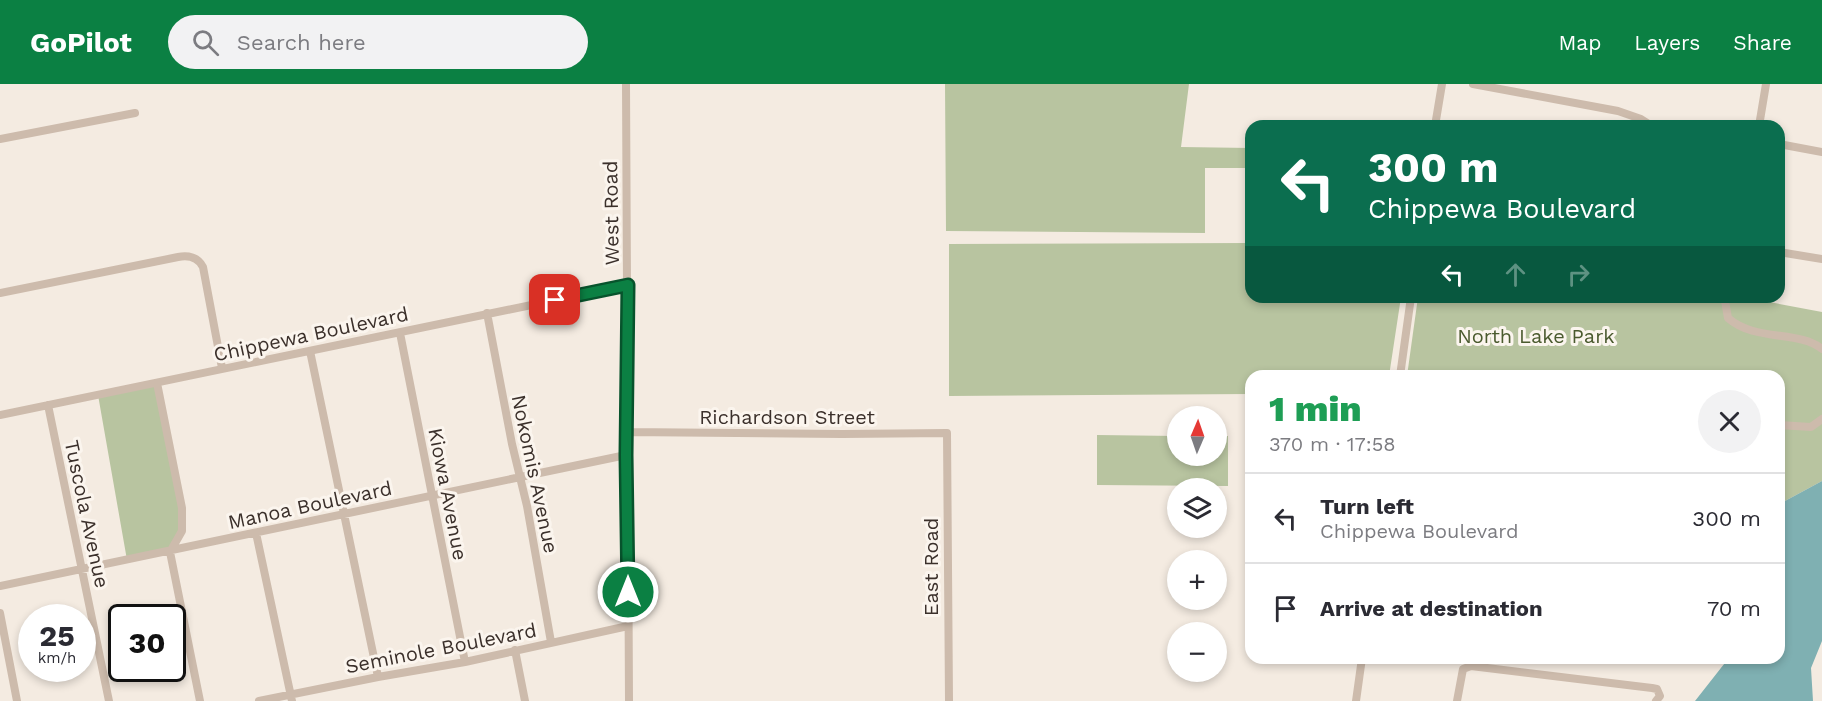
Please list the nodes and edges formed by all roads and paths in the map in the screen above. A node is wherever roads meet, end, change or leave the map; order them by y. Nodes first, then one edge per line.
1 (626, 84) edge
2 (1442, 84) edge
3 (1473, 84) edge
4 (1766, 84) edge
5 (135, 113) dead end
6 (1436, 120) edge
7 (1644, 120) edge
8 (1760, 120) edge
9 (0, 139) edge
10 (1785, 145) edge
11 (1822, 152) edge
12 (1785, 253) edge
13 (1822, 259) edge
14 (628, 285) junction
15 (0, 293) edge
16 (1410, 303) edge
17 (1725, 303) edge
18 (487, 313) junction
19 (400, 333) junction
20 (1822, 350) edge
21 (310, 351) junction
22 (222, 368) junction
23 (1401, 370) edge
24 (157, 383) junction
25 (48, 405) junction
26 (0, 415) edge
27 (1822, 419) edge
28 (1785, 425) edge
29 (627, 432) junction
30 (947, 432) joint
31 (626, 455) junction
32 (520, 477) junction
33 (431, 496) junction
34 (345, 515) junction
35 (256, 533) junction
36 (170, 552) junction
37 (81, 569) junction
38 (0, 586) edge
39 (0, 613) edge
40 (628, 626) junction
41 (551, 642) junction
42 (514, 650) junction
43 (465, 662) junction
44 (1361, 664) edge
45 (378, 677) junction
46 (292, 698) edge
47 (17, 701) edge
48 (109, 701) edge
49 (200, 701) edge
50 (260, 701) edge
51 (525, 701) edge
52 (629, 701) edge
53 (949, 701) edge
54 (1356, 701) edge
55 (1456, 701) edge
56 (1656, 701) edge

1 - 14 street, West Road
2 - 6 street
3 - 7 street
4 - 8 street
5 - 9 street
10 - 11 street
12 - 13 street
14 - 18 street, Chippewa Boulevard
14 - 29 street, West Road
15 - 22 street
16 - 23 street
17 - 20 street
18 - 19 street, Chippewa Boulevard
18 - 32 street, Nokomis Avenue
19 - 21 street, Chippewa Boulevard
19 - 33 street, Kiowa Avenue
21 - 22 street, Chippewa Boulevard
21 - 34 street
22 - 24 street, Chippewa Boulevard
24 - 25 street, Chippewa Boulevard
24 - 36 street
25 - 26 street, Chippewa Boulevard
25 - 37 street, Tuscola Avenue
27 - 28 street
29 - 30 street, Richardson Street
29 - 31 street, West Road
30 - 53 street, East Road
31 - 32 street, Manoa Boulevard
31 - 40 street, West Road
32 - 33 street, Manoa Boulevard
32 - 41 street, Nokomis Avenue
33 - 34 street, Manoa Boulevard
33 - 43 street, Kiowa Avenue
34 - 35 street, Manoa Boulevard
34 - 45 street
35 - 36 street, Manoa Boulevard
35 - 46 street
36 - 37 street, Manoa Boulevard
36 - 49 street
37 - 38 street, Manoa Boulevard
37 - 48 street, Tuscola Avenue
39 - 47 street
40 - 41 street, Seminole Boulevard
40 - 52 street, West Road
41 - 42 street, Seminole Boulevard
42 - 43 street, Seminole Boulevard
42 - 51 street
43 - 45 street, Seminole Boulevard
44 - 54 street
45 - 46 street, Seminole Boulevard
46 - 50 street, Seminole Boulevard
55 - 56 street

